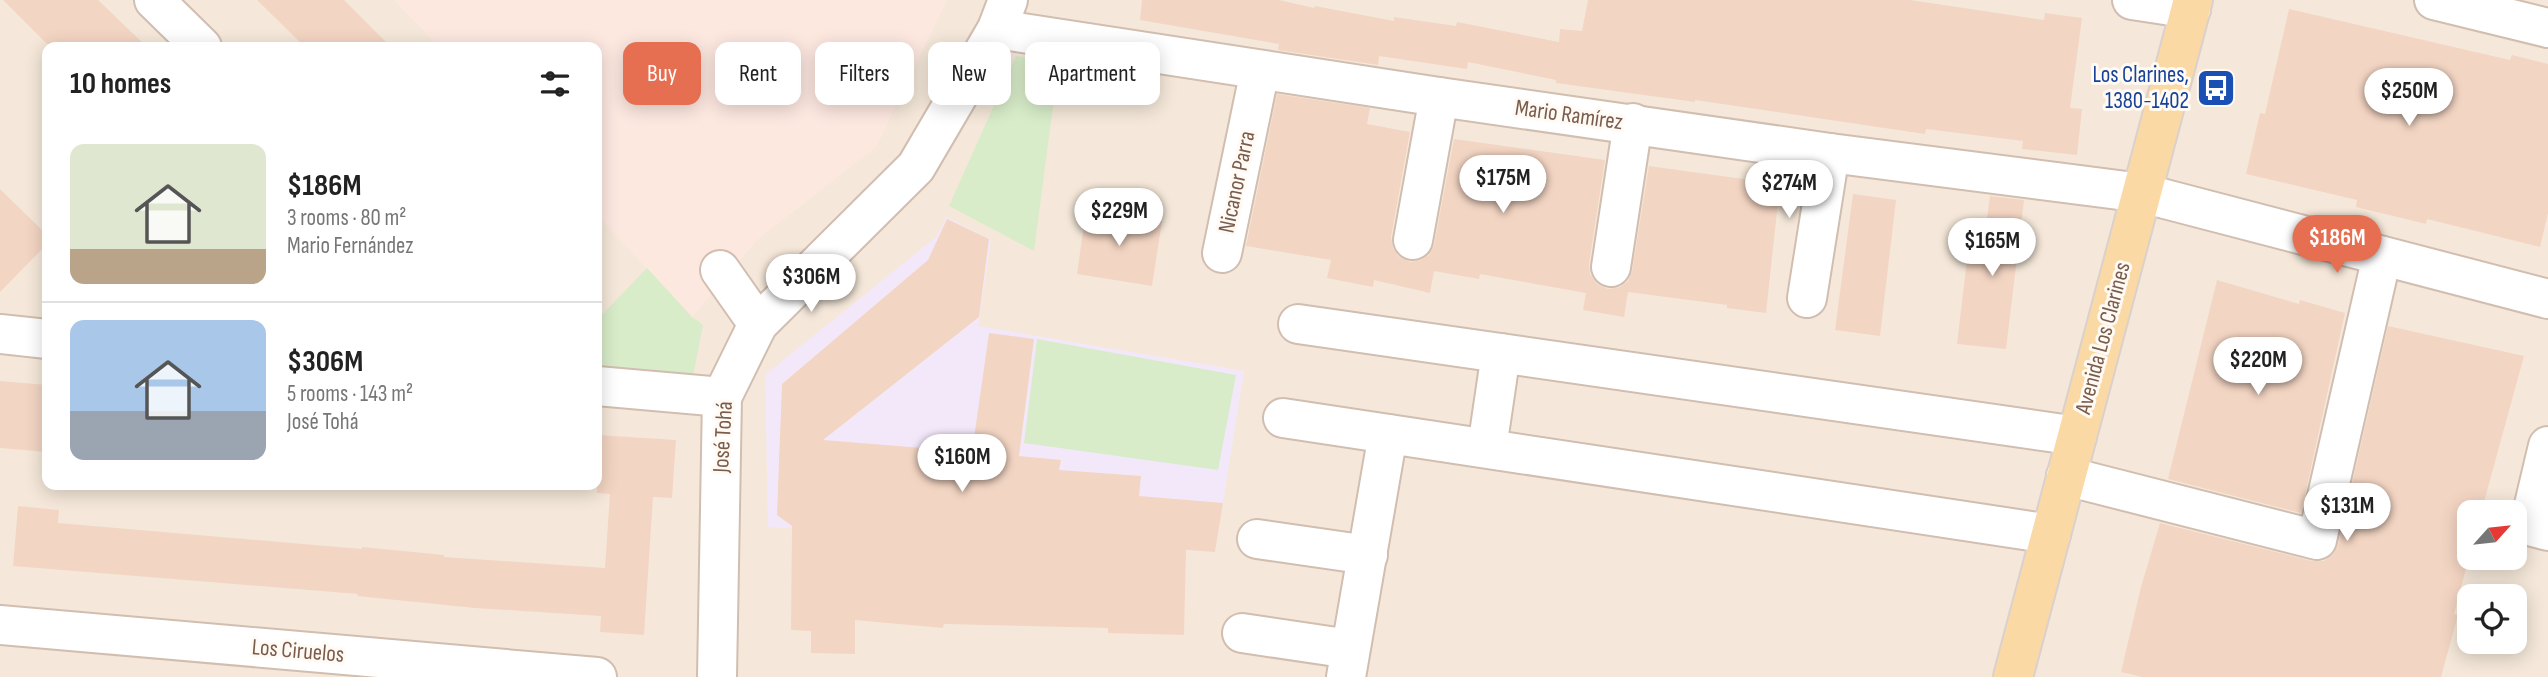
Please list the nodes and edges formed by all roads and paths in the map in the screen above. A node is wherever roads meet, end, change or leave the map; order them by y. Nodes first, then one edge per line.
1 (154, 0) edge
2 (2132, 0) edge
3 (2434, 0) edge
4 (2192, 4) edge
5 (1002, 15) edge
6 (2548, 28) edge
7 (197, 42) edge
8 (1260, 71) junction
9 (1439, 97) junction
10 (1633, 123) junction
11 (1830, 153) junction
12 (2142, 192) junction
13 (1413, 240) dead end
14 (1222, 253) dead end
15 (2382, 256) junction
16 (1611, 267) dead end
17 (720, 270) dead end
18 (1807, 298) dead end
19 (2548, 299) edge
20 (758, 324) junction
21 (1298, 324) dead end
22 (0, 334) edge
23 (42, 338) edge
24 (1501, 353) junction
25 (602, 386) edge
26 (722, 397) junction
27 (1283, 418) dead end
28 (1388, 434) junction
29 (2077, 436) junction
30 (2548, 446) edge
31 (1487, 448) junction
32 (2066, 476) junction
33 (2548, 531) edge
34 (2051, 534) junction
35 (1257, 539) dead end
36 (1368, 555) junction
37 (0, 625) edge
38 (1242, 633) dead end
39 (1348, 663) edge
40 (2020, 676) edge
41 (597, 677) edge
42 (718, 677) edge

1 - 7 street
2 - 4 street
3 - 6 street
4 - 12 main road, Avenida Los Clarines
5 - 8 street, Mario Ramírez
5 - 20 street, José Tohá
8 - 9 street, Mario Ramírez
8 - 14 street, Nicanor Parra
9 - 10 street, Mario Ramírez
9 - 13 street
10 - 11 street, Mario Ramírez
10 - 16 street
11 - 12 street, Mario Ramírez
11 - 18 street
12 - 15 street, Mario Ramírez
12 - 29 main road, Avenida Los Clarines
15 - 19 street, Mario Ramírez
15 - 32 street
17 - 20 street
20 - 26 street, José Tohá
21 - 24 street
22 - 23 street
24 - 29 street
24 - 31 street
25 - 26 street
26 - 42 street, José Tohá
27 - 28 street
28 - 31 street
28 - 36 street
29 - 32 main road, Avenida Los Clarines
30 - 33 street
31 - 34 street
32 - 34 main road, Avenida Los Clarines
34 - 40 main road, Avenida Los Clarines
35 - 36 street
36 - 39 street
37 - 41 street, Los Ciruelos
38 - 39 street

